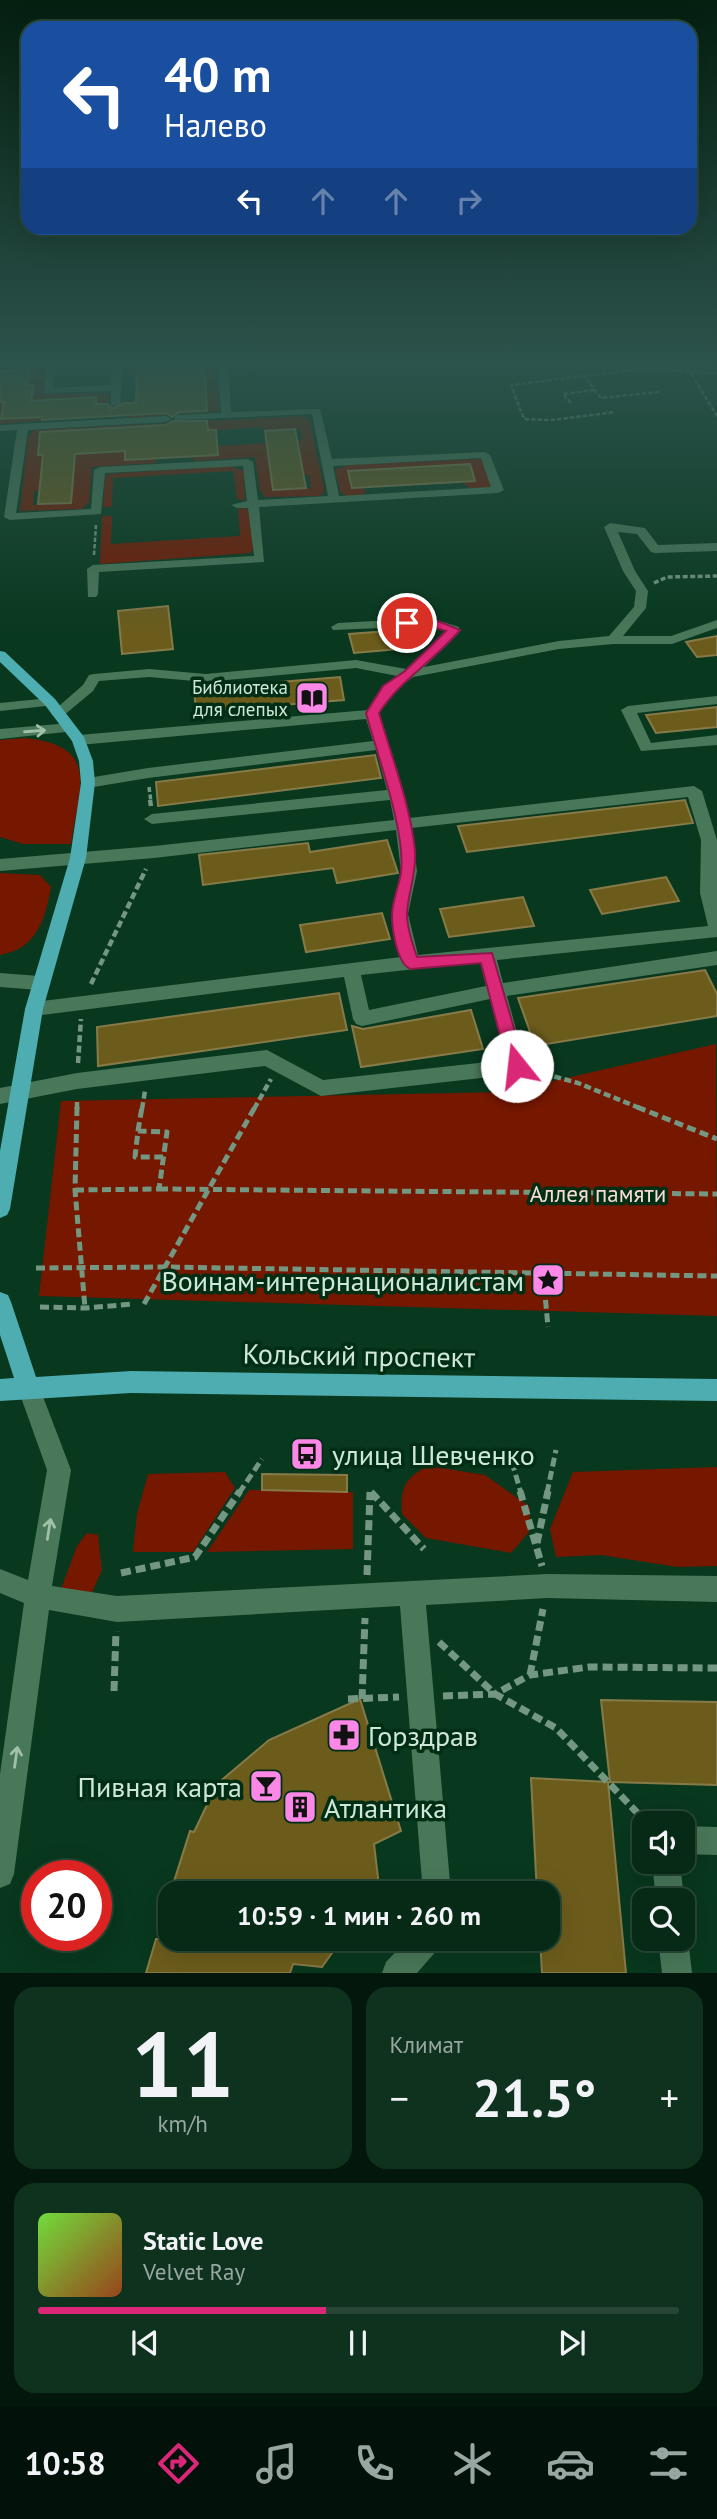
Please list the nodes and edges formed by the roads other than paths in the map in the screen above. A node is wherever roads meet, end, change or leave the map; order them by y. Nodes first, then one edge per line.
1 (19, 453) edge
2 (325, 453) edge
3 (327, 463) junction
4 (334, 499) junction
5 (254, 504) junction
6 (237, 505) dead end
7 (112, 511) dead end
8 (97, 512) junction
9 (717, 547) edge
10 (92, 594) dead end
11 (717, 624) edge
12 (338, 627) dead end
13 (612, 640) junction
14 (0, 656) edge
15 (409, 674) junction
16 (717, 700) edge
17 (0, 708) edge
18 (54, 708) junction
19 (372, 713) junction
20 (0, 734) edge
21 (74, 734) junction
22 (717, 740) edge
23 (380, 745) junction
24 (88, 783) junction
25 (396, 794) junction
26 (152, 819) road end
27 (403, 825) junction
28 (78, 858) junction
29 (0, 864) edge
30 (717, 929) edge
31 (487, 957) junction
32 (717, 958) edge
33 (411, 963) junction
34 (351, 968) junction
35 (0, 980) edge
36 (39, 982) junction
37 (496, 991) junction
38 (34, 1009) junction
39 (10, 1094) edge
40 (0, 1209) edge
41 (0, 1302) edge
42 (29, 1389) junction
43 (0, 1390) edge
44 (717, 1390) edge
45 (0, 1581) edge
46 (717, 1589) edge
47 (412, 1594) junction
48 (38, 1596) junction
49 (695, 1840) edge
50 (717, 1840) edge
51 (0, 1874) edge
52 (436, 1881) edge
53 (417, 1951) edge
54 (674, 1951) edge
55 (397, 1973) edge
56 (677, 1973) edge

1 - 8 street
2 - 3 street
3 - 4 street
3 - 4 street
4 - 5 street
5 - 6 street
5 - 8 street
5 - 10 street
7 - 8 street
9 - 13 street
11 - 13 street
12 - 15 street
13 - 15 street
14 - 18 main road
15 - 18 street
15 - 19 street
16 - 22 street
17 - 18 street
18 - 21 main road
19 - 21 street
19 - 23 street
20 -> 21 street
21 - 24 main road
23 - 24 street
23 - 25 street
24 - 28 main road
25 - 26 street
25 - 27 street
27 - 28 street
27 - 30 street
27 - 33 street
28 - 29 street
28 - 36 main road
30 - 31 street
31 - 33 street
31 - 37 street
32 - 37 street
33 - 34 street
34 - 37 street
34 - 38 street
35 - 36 street
36 - 38 main road
37 - 39 street
38 - 39 main road
39 - 40 main road
41 - 42 main road
42 - 43 main road, Кольский проспект
42 - 44 main road, Кольский проспект
48 -> 42 street
45 - 48 street
46 - 47 street
47 - 48 street
47 - 52 street
51 -> 48 street
49 - 50 street
53 - 55 street
54 - 56 street

